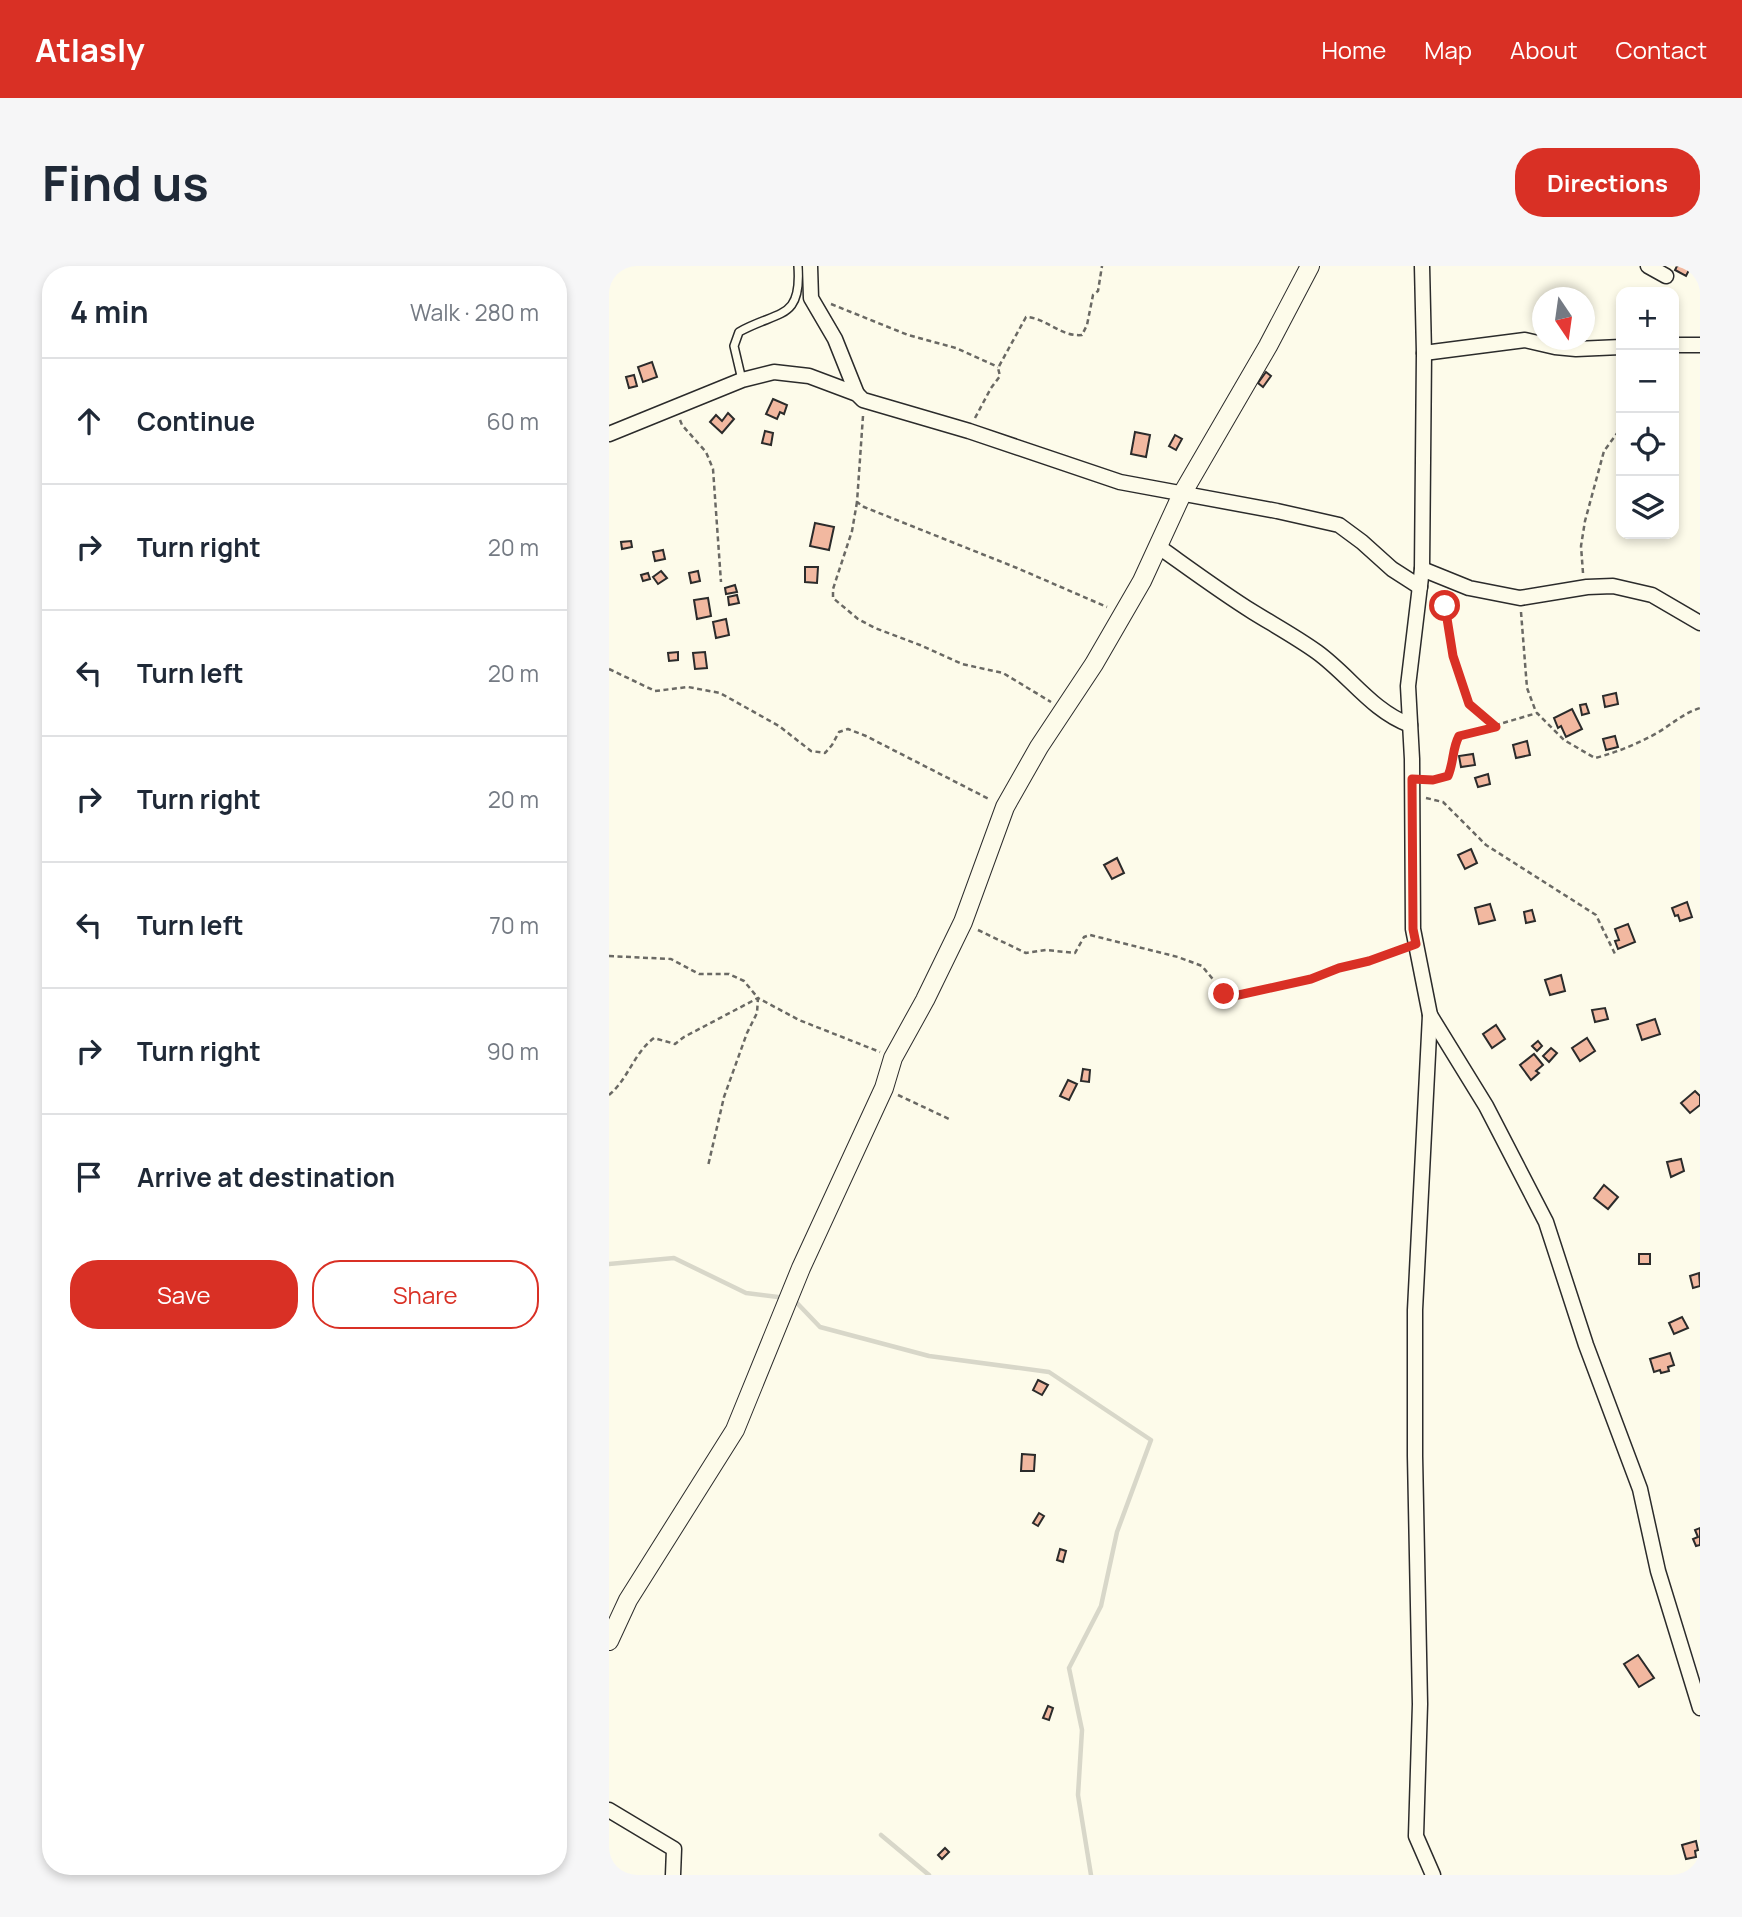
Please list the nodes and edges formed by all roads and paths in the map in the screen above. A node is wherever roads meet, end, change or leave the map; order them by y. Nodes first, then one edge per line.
1 (798, 266) edge
2 (810, 266) edge
3 (1102, 266) edge
4 (1310, 266) edge
5 (1422, 266) edge
6 (1648, 266) edge
7 (1666, 276) dead end
8 (811, 298) junction
9 (1679, 345) edge
10 (1700, 345) edge
11 (1616, 347) edge
12 (1425, 353) junction
13 (999, 368) junction
14 (742, 380) junction
15 (860, 397) junction
16 (676, 407) junction
17 (969, 431) junction
18 (609, 434) edge
19 (1616, 435) edge
20 (1182, 494) junction
21 (857, 502) junction
22 (1159, 547) junction
23 (1422, 569) junction
24 (1441, 577) junction
25 (721, 582) dead end
26 (1420, 587) junction
27 (1587, 587) junction
28 (1520, 598) junction
29 (1123, 614) junction
30 (1700, 622) edge
31 (609, 669) edge
32 (1064, 708) junction
33 (1700, 708) edge
34 (1537, 713) junction
35 (1410, 725) junction
36 (1496, 727) junction
37 (1412, 783) junction
38 (1005, 807) junction
39 (963, 922) junction
40 (1416, 944) junction
41 (1615, 954) dead end
42 (609, 956) edge
43 (758, 998) junction
44 (1430, 1015) junction
45 (893, 1058) junction
46 (884, 1088) junction
47 (609, 1095) edge
48 (949, 1119) dead end
49 (708, 1166) dead end
50 (609, 1641) edge
51 (1700, 1708) edge
52 (609, 1810) edge
53 (673, 1875) edge
54 (1433, 1875) edge

1 - 14 lane
2 - 8 street
3 - 13 path
4 - 20 street
5 - 12 street
6 - 7 street
8 - 13 path
8 - 15 street
9 - 10 street
11 - 12 street
12 - 23 street
13 - 17 path
14 - 15 street
14 - 16 street
15 - 17 street
15 - 21 path
16 - 18 street
16 - 25 path
17 - 20 street
19 - 27 path
20 - 22 street
20 - 26 street
21 - 29 path
21 - 32 path
22 - 29 street
22 - 35 street
23 - 24 street
23 - 26 street
24 - 28 street
24 - 36 path
26 - 35 street
27 - 28 street
27 - 30 street
28 - 34 path
29 - 32 street
31 - 38 path
32 - 38 street
33 - 34 path
34 - 36 path
35 - 37 street
36 - 37 path
37 - 40 street
37 - 41 path
38 - 39 street
39 - 40 path
39 - 45 street
40 - 44 street
42 - 43 path
43 - 45 path
43 - 47 path
43 - 49 path
44 - 51 street
44 - 54 street
45 - 46 street
46 - 48 path
46 - 50 street
52 - 53 street

